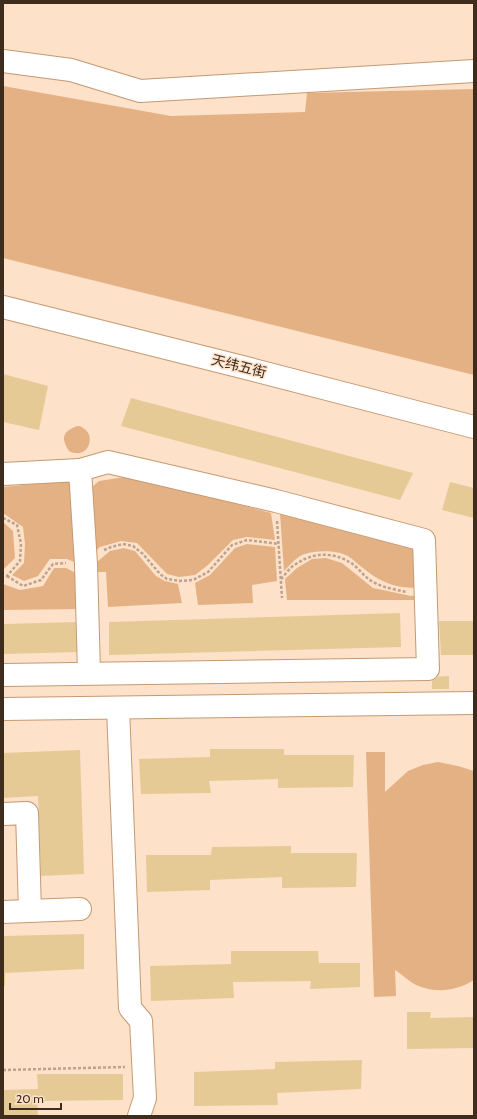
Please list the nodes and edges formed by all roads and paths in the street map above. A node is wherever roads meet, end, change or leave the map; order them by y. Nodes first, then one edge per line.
1 (3, 61) edge
2 (474, 71) edge
3 (3, 307) edge
4 (474, 427) edge
5 (80, 470) junction
6 (3, 474) edge
7 (276, 501) junction
8 (3, 518) edge
9 (279, 544) junction
10 (86, 569) junction
11 (3, 576) edge
12 (7, 576) junction
13 (281, 579) junction
14 (426, 590) junction
15 (282, 598) dead end
16 (89, 673) junction
17 (3, 675) edge
18 (474, 703) edge
19 (118, 708) junction
20 (3, 709) edge
21 (3, 814) edge
22 (80, 909) dead end
23 (30, 911) junction
24 (3, 912) edge
25 (143, 1066) junction
26 (3, 1070) edge
27 (138, 1116) edge

1 - 2 street
3 - 4 street, 天纬五街
5 - 6 street
5 - 7 street
5 - 10 street
7 - 9 path
7 - 14 street
8 - 12 path
9 - 10 path
9 - 13 path
10 - 12 path
10 - 16 street
11 - 12 path
13 - 14 path
13 - 15 path
14 - 16 street
16 - 17 street
18 - 19 street
19 - 20 street
19 - 25 street
21 - 23 street
22 - 23 street
23 - 24 street
25 - 26 path
25 - 27 street

